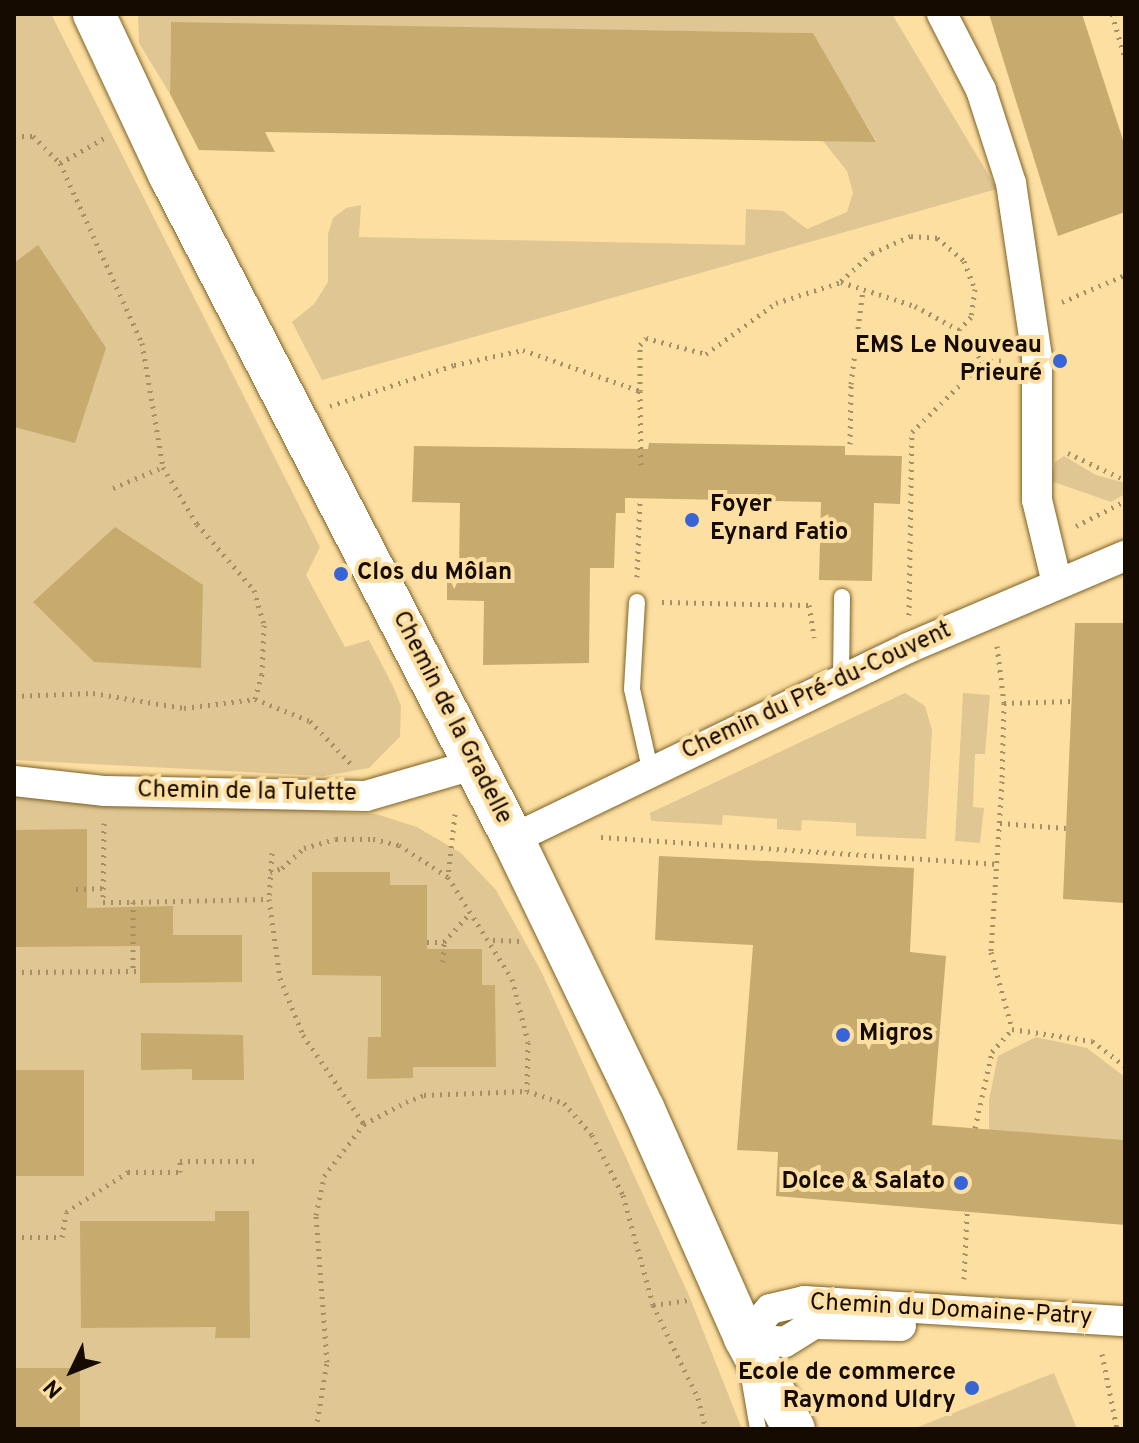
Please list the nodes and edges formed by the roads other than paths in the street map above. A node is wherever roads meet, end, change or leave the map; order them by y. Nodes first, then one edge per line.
1 (94, 14) edge
2 (942, 14) edge
3 (1125, 556) edge
4 (1057, 583) junction
5 (842, 597) dead end
6 (637, 602) road end
7 (841, 680) junction
8 (476, 764) junction
9 (650, 769) junction
10 (14, 781) edge
11 (513, 839) junction
12 (1125, 1321) edge
13 (745, 1338) junction
14 (1114, 1346) edge
15 (758, 1429) edge
16 (794, 1429) edge

1 - 8 street, Chemin de la Gradelle
2 - 4 street
3 - 4 street, Chemin du Pré-du-Couvent
4 - 7 street, Chemin du Pré-du-Couvent
5 - 7 lane
6 - 9 lane
7 - 9 street, Chemin du Pré-du-Couvent
8 - 10 street, Chemin de la Tulette
8 - 11 street, Chemin de la Gradelle
9 - 11 street, Chemin du Pré-du-Couvent
11 - 13 street, Chemin de la Gradelle
12 - 13 street, Chemin du Domaine-Patry
13 - 14 street, Chemin du Domaine-Patry
13 - 15 lane
13 - 16 street, Chemin de la Gradelle

